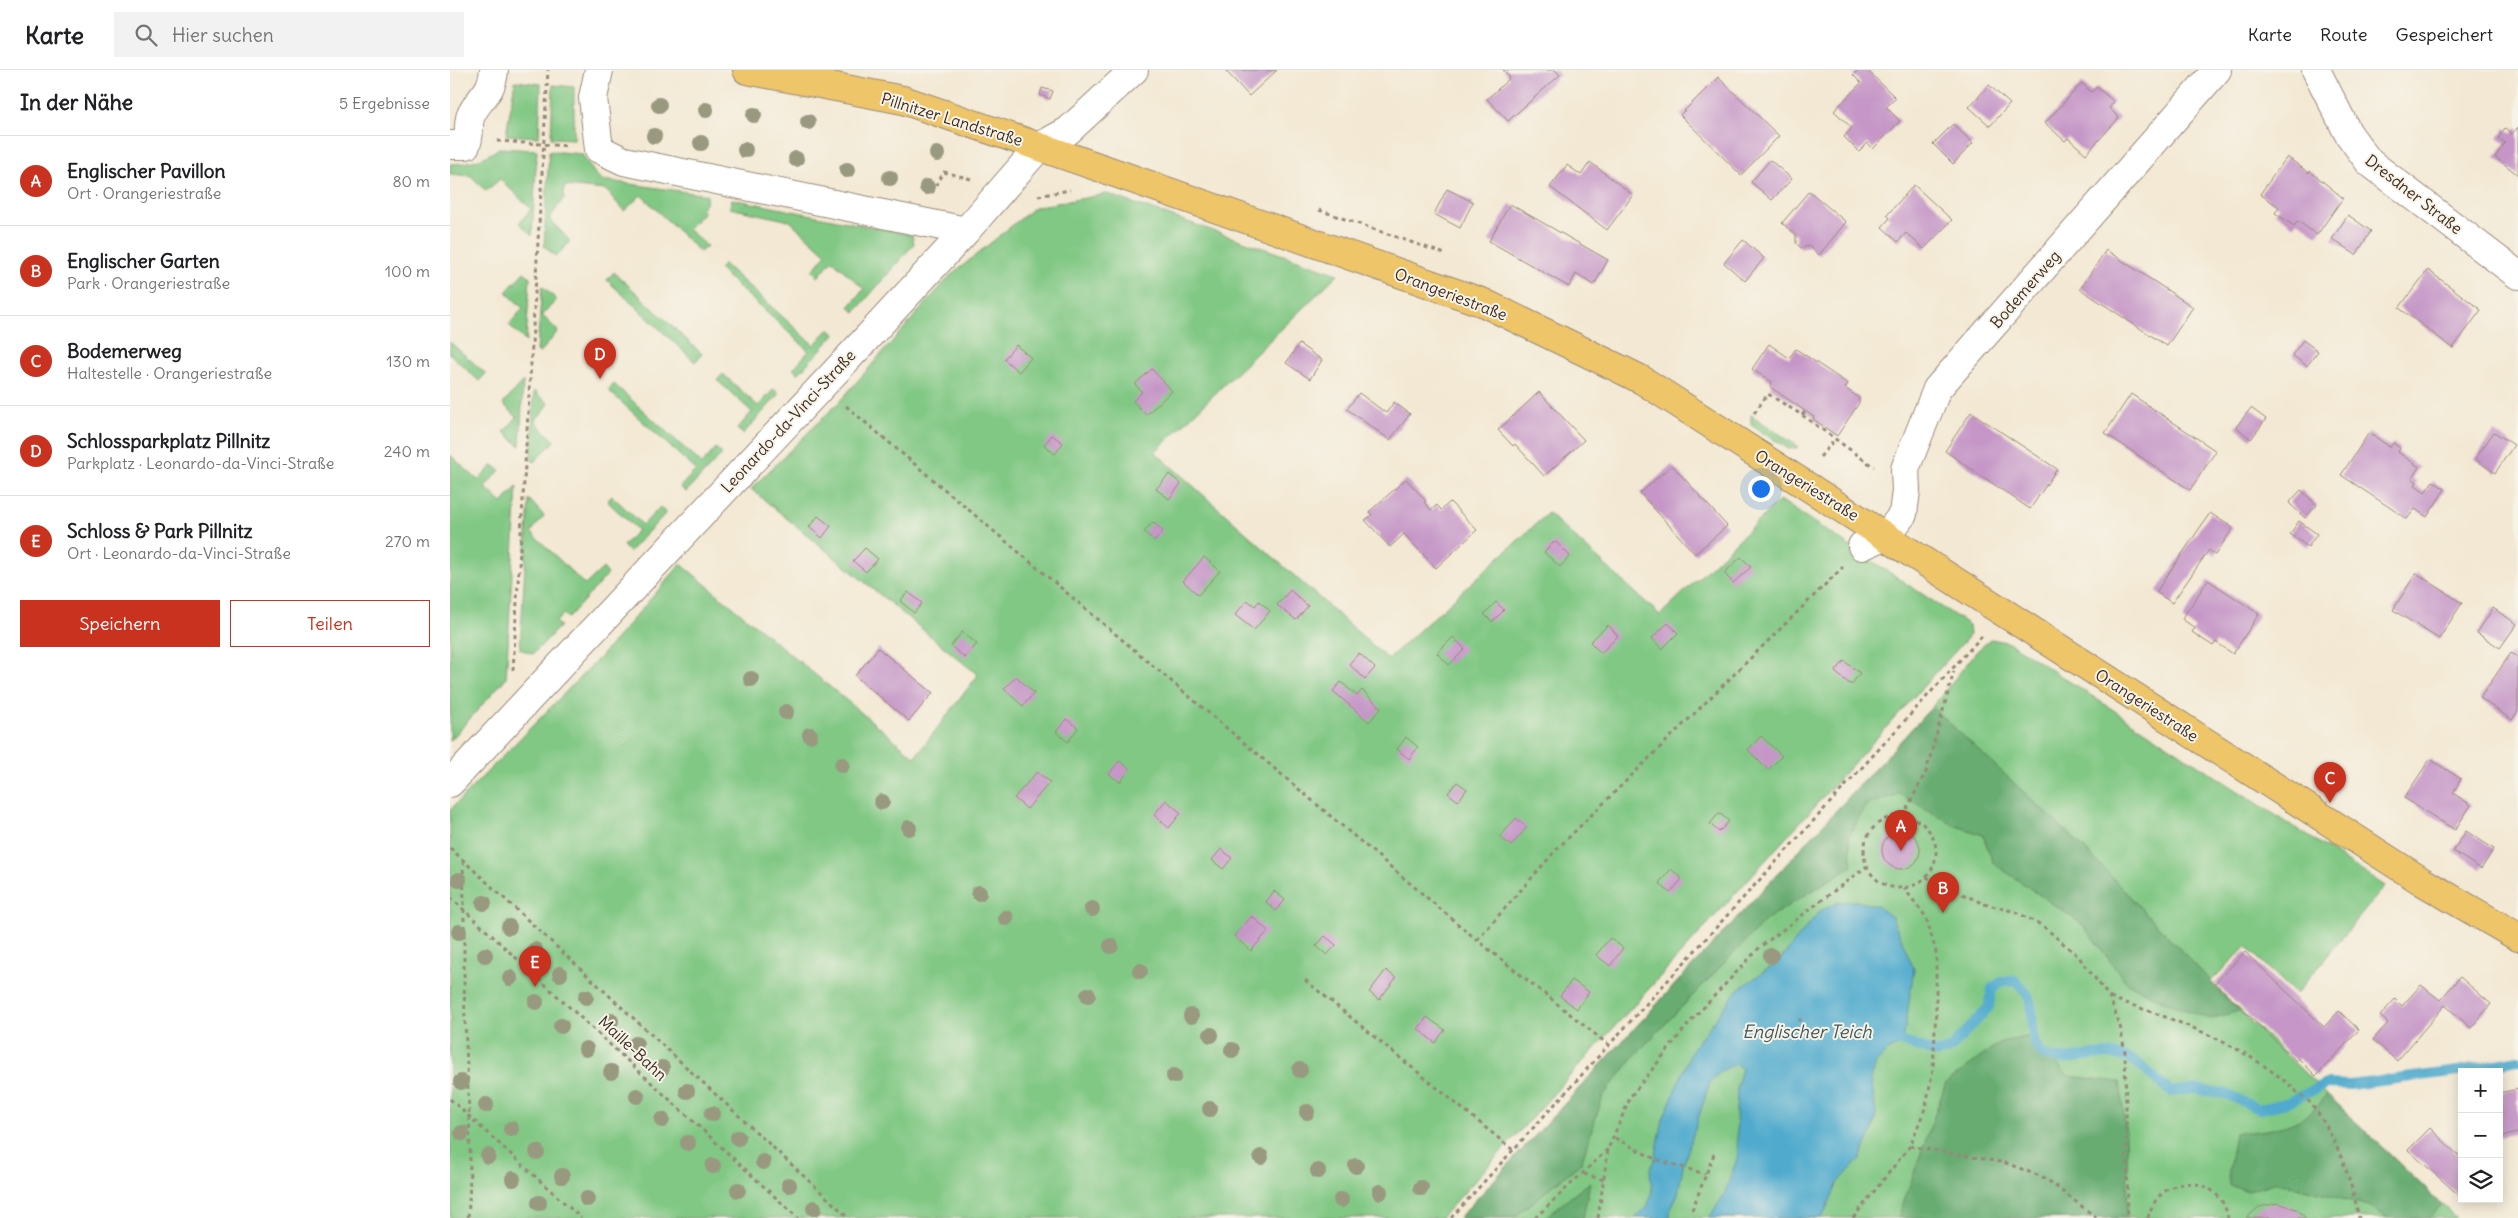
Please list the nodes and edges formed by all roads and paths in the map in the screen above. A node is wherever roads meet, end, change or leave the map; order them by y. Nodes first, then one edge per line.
1 (494, 70) edge
2 (548, 70) edge
3 (599, 70) edge
4 (747, 70) edge
5 (1134, 70) edge
6 (2217, 70) edge
7 (2316, 70) edge
8 (460, 128) edge
9 (545, 144) junction
10 (1039, 147) junction
11 (599, 149) junction
12 (966, 231) junction
13 (2518, 275) edge
14 (821, 387) junction
15 (1806, 411) dead end
16 (1754, 413) dead end
17 (1802, 415) junction
18 (1835, 439) junction
19 (1820, 456) dead end
20 (1906, 491) junction
21 (1887, 536) junction
22 (1862, 546) joint
23 (1988, 629) dead end
24 (1955, 669) junction
25 (513, 674) dead end
26 (450, 783) edge
27 (1903, 816) junction
28 (450, 848) edge
29 (463, 860) junction
30 (1867, 866) junction
31 (1926, 877) junction
32 (1904, 888) junction
33 (450, 897) edge
34 (465, 911) junction
35 (2518, 937) edge
36 (1477, 940) junction
37 (1305, 980) dead end
38 (2110, 998) junction
39 (1610, 1046) junction
40 (450, 1099) edge
41 (468, 1115) junction
42 (1615, 1137) junction
43 (1910, 1146) junction
44 (1608, 1149) junction
45 (1513, 1150) junction
46 (1714, 1154) dead end
47 (1583, 1173) junction
48 (1704, 1174) junction
49 (1604, 1180) junction
50 (1692, 1210) dead end
51 (468, 1218) edge
52 (581, 1218) edge
53 (798, 1218) edge
54 (849, 1218) edge
55 (1451, 1218) edge
56 (1534, 1218) edge
57 (1598, 1218) edge
58 (1853, 1218) edge
59 (2097, 1218) edge
60 (2128, 1218) edge
61 (2148, 1218) edge
62 (2228, 1218) edge
63 (2358, 1218) edge

1 - 8 street
2 - 9 path
3 - 11 street
4 - 10 main road, Pillnitzer Landstraße
5 - 10 street, Leonardo-da-Vinci-Straße
6 - 20 street, Bodemerweg
7 - 13 street, Dresdner Straße
8 - 9 path
9 - 11 path
9 - 25 path
10 - 12 street, Leonardo-da-Vinci-Straße
10 - 21 main road, Orangeriestraße
11 - 12 street
12 - 14 street, Leonardo-da-Vinci-Straße
14 - 26 street, Leonardo-da-Vinci-Straße
14 - 36 path
15 - 17 path
16 - 17 path
17 - 18 path
18 - 19 path
18 - 20 path
20 - 21 street, Bodemerweg
21 - 22 street
21 - 35 main road, Orangeriestraße
22 - 36 path
23 - 24 path
24 - 27 path
24 - 39 path
27 - 30 path
27 - 31 path
28 - 29 path
29 - 34 path
29 - 54 path
30 - 32 path
30 - 42 path
31 - 32 path
31 - 38 path
32 - 43 path
33 - 34 path, Maille-Bahn
34 - 41 path
34 - 53 path, Maille-Bahn
36 - 39 path
37 - 45 path
38 - 60 path
38 - 63 path
39 - 45 path
40 - 41 path
41 - 51 path
41 - 52 path
42 - 44 path
42 - 48 path
43 - 58 path
43 - 59 path
44 - 47 path
44 - 49 path
45 - 55 path
46 - 48 path
47 - 49 path
47 - 56 path
48 - 50 path
49 - 57 path
61 - 62 path

